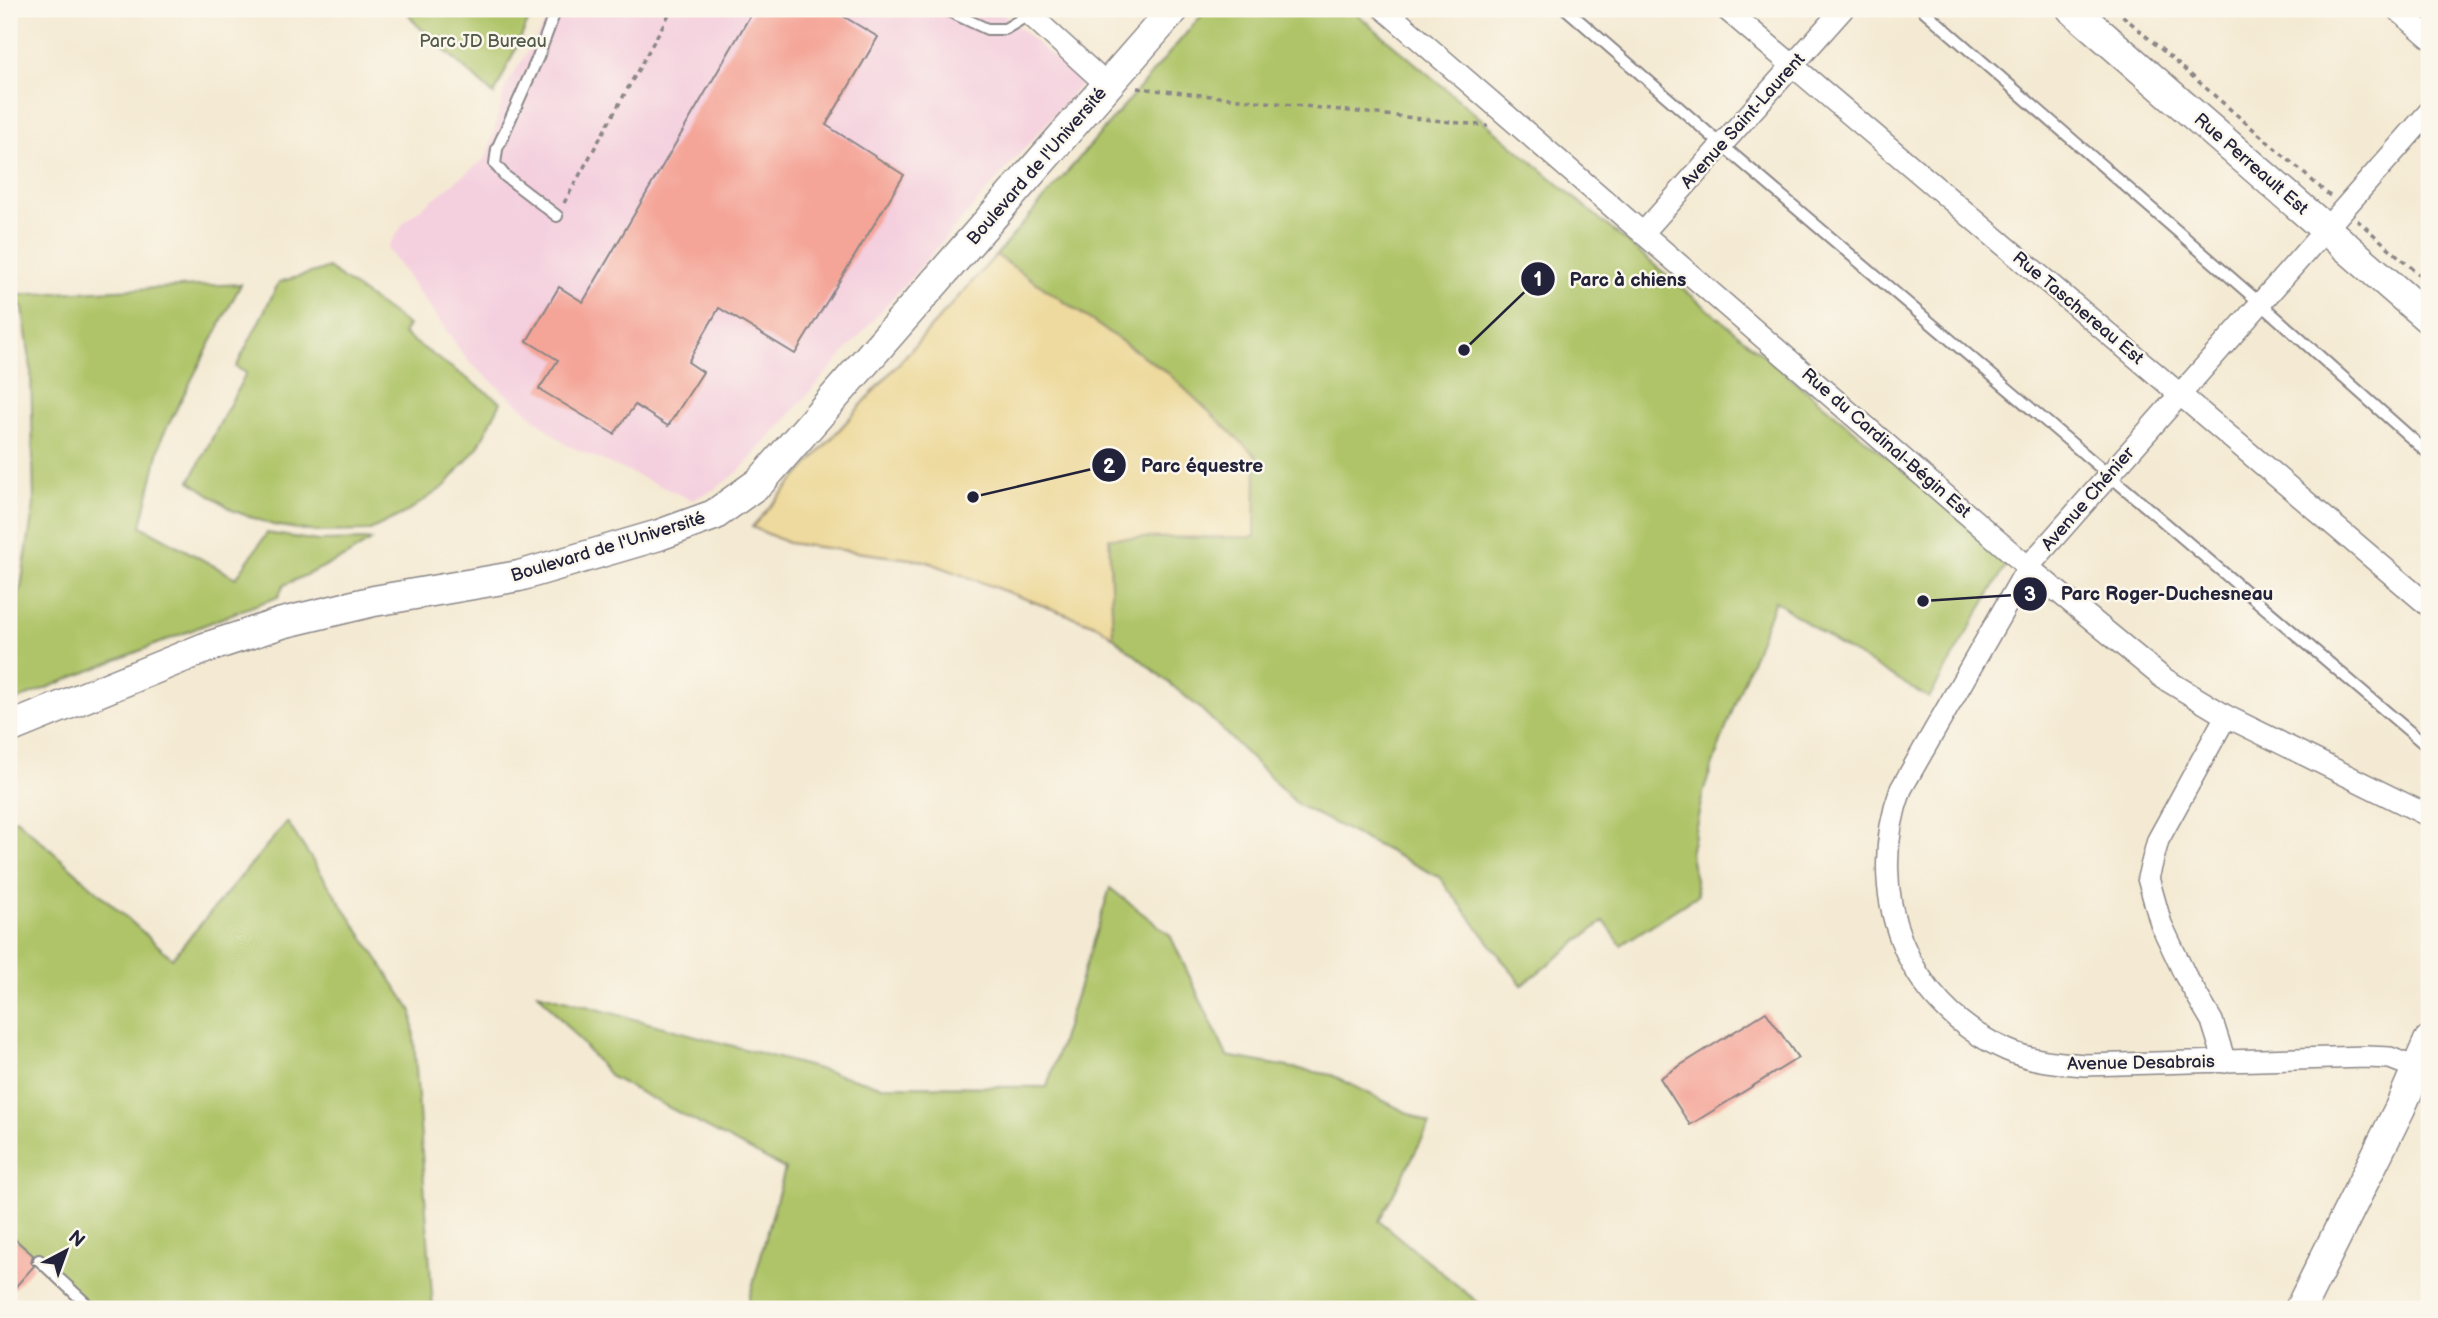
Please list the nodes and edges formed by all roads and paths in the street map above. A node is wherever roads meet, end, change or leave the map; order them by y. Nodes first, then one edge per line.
1 (556, 9) edge
2 (662, 9) edge
3 (672, 9) edge
4 (944, 9) edge
5 (1174, 9) edge
6 (1384, 9) edge
7 (1566, 9) edge
8 (1726, 9) edge
9 (1843, 9) edge
10 (1922, 9) edge
11 (2072, 9) edge
12 (2115, 9) edge
13 (2398, 9) edge
14 (1027, 11) edge
15 (669, 15) junction
16 (2429, 37) edge
17 (1793, 65) junction
18 (1107, 85) junction
19 (2429, 112) edge
20 (1525, 130) junction
21 (1722, 145) junction
22 (557, 216) joint
23 (2335, 219) junction
24 (1643, 233) junction
25 (2429, 283) edge
26 (2260, 303) junction
27 (2429, 320) edge
28 (2180, 395) junction
29 (2429, 454) edge
30 (2110, 474) junction
31 (2028, 567) junction
32 (2429, 606) edge
33 (2226, 716) junction
34 (9, 728) edge
35 (2429, 748) edge
36 (2429, 816) edge
37 (1908, 954) joint
38 (2423, 1054) edge
39 (2225, 1062) junction
40 (39, 1260) dead end
41 (92, 1309) edge
42 (2300, 1309) edge

1 - 22 lane
2 - 15 path
3 - 15 path
4 - 14 lane
5 - 18 street, Boulevard de l'Université
6 - 20 street, Rue du Cardinal-Bégin Est
7 - 21 lane
8 - 17 street, Rue Taschereau Est
9 - 17 street, Avenue Saint-Laurent
10 - 26 lane
11 - 23 street, Rue Perreault Est
12 - 23 path
13 - 16 street
14 - 18 street
15 - 22 path
17 - 21 street, Avenue Saint-Laurent
17 - 28 street, Rue Taschereau Est
18 - 20 path
18 - 34 street, Boulevard de l'Université
19 - 23 street, Avenue Chénier
20 - 24 street, Rue du Cardinal-Bégin Est
21 - 24 street, Avenue Saint-Laurent
21 - 30 lane
23 - 25 path
23 - 26 street, Avenue Chénier
23 - 27 street, Rue Perreault Est
24 - 31 street, Rue du Cardinal-Bégin Est
26 - 28 street, Avenue Chénier
26 - 29 lane
28 - 30 street, Avenue Chénier
28 - 32 street, Rue Taschereau Est
30 - 31 street, Avenue Chénier
30 - 35 lane
31 - 33 street, Rue du Cardinal-Bégin Est
31 - 37 street, Avenue Chénier
33 - 36 street, Rue du Cardinal-Bégin Est
33 - 39 street
37 - 39 street, Avenue Desabrais
38 - 39 street, Avenue Desabrais
38 - 42 street
40 - 41 lane

